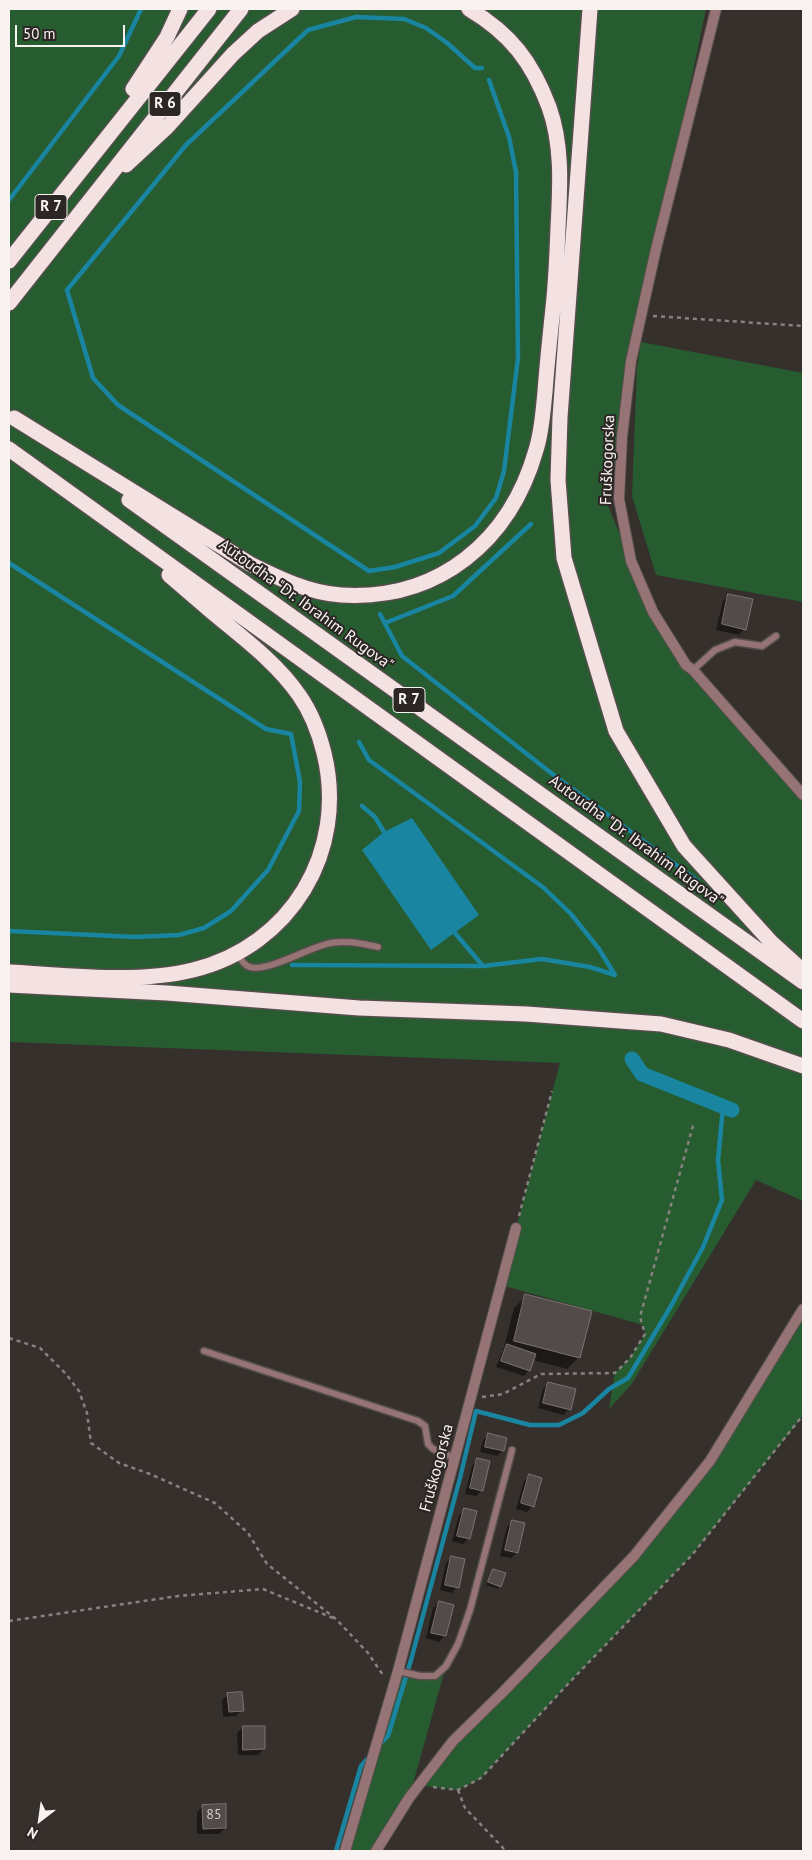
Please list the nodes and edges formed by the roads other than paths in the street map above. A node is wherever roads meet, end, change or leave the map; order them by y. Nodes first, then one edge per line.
1 (180, 9) edge
2 (209, 9) edge
3 (241, 9) edge
4 (292, 9) edge
5 (469, 9) edge
6 (590, 9) edge
7 (716, 9) edge
8 (93, 154) junction
9 (90, 198) junction
10 (9, 261) edge
11 (9, 302) edge
12 (12, 416) edge
13 (9, 449) edge
14 (94, 510) junction
15 (776, 636) dead end
16 (693, 670) junction
17 (803, 795) edge
18 (378, 947) dead end
19 (238, 952) junction
20 (803, 971) edge
21 (9, 972) edge
22 (803, 982) edge
23 (9, 985) edge
24 (803, 1021) edge
25 (803, 1066) edge
26 (516, 1228) road end
27 (803, 1309) edge
28 (204, 1351) dead end
29 (512, 1450) dead end
30 (455, 1458) junction
31 (398, 1671) junction
32 (345, 1851) edge
33 (376, 1851) edge

1 - 8 highway, R 7
2 - 8 highway, R 6
3 - 9 highway, R 6
4 - 9 highway
5 - 12 highway
6 - 20 highway
7 - 16 street, Fruškogorska
8 - 10 highway, R 7
9 - 11 highway, R 6
12 - 22 highway, Autoudha "Dr. Ibrahim Rugova" / R 7
13 - 14 highway
14 - 19 highway
14 - 24 highway
15 - 16 lane
16 - 17 street, Fruškogorska
18 - 19 lane
19 - 21 highway
23 - 25 highway
26 - 30 street, Fruškogorska
27 - 33 street
28 - 30 lane
29 - 31 lane
30 - 31 street, Fruškogorska
31 - 32 street, Fruškogorska

